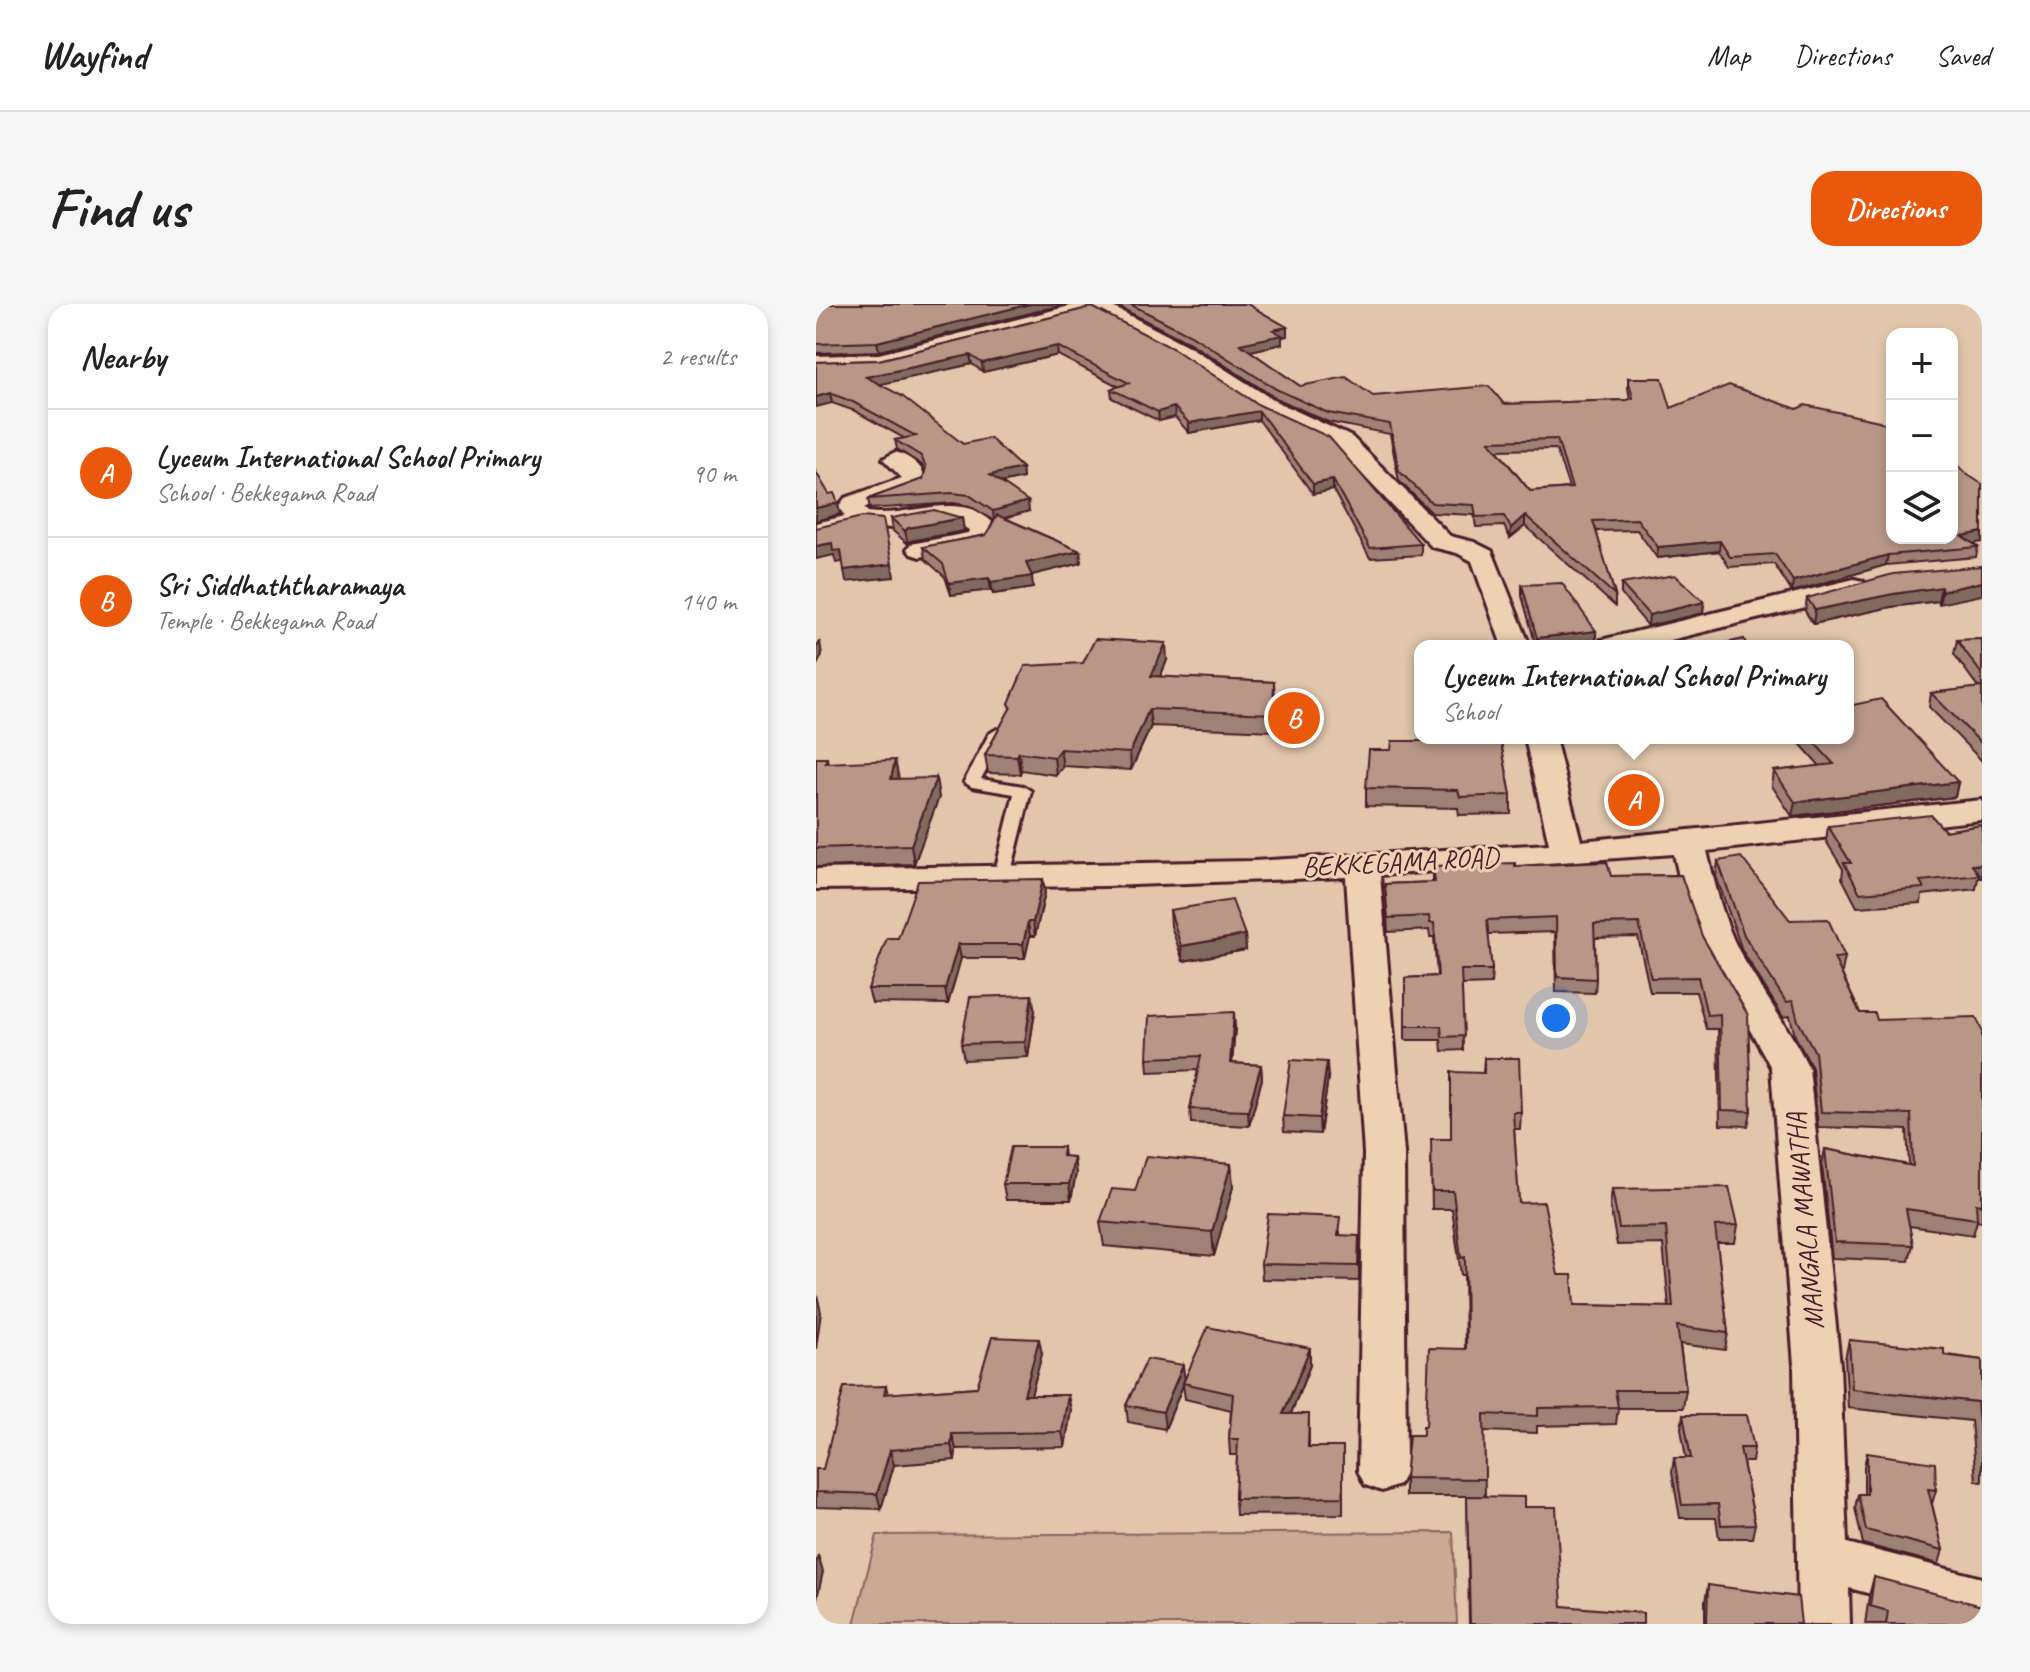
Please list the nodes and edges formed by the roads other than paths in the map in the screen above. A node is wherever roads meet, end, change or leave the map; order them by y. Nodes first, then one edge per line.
1 (1100, 305) edge
2 (816, 362) edge
3 (895, 459) dead end
4 (860, 518) junction
5 (816, 531) edge
6 (920, 549) edge
7 (1874, 580) edge
8 (1514, 640) edge
9 (1636, 640) edge
10 (1003, 723) edge
11 (1541, 744) edge
12 (1982, 810) edge
13 (1688, 841) junction
14 (1567, 850) junction
15 (1362, 864) junction
16 (816, 879) edge
17 (1001, 880) junction
18 (1382, 1471) dead end
19 (1824, 1559) junction
20 (1982, 1601) edge
21 (1824, 1624) edge

1 - 2 street
1 - 8 street
3 - 4 street
4 - 5 street
4 - 6 street
7 - 9 street
10 - 17 lane
11 - 14 street
12 - 13 street, BEKKEGAMA ROAD
13 - 14 street, BEKKEGAMA ROAD
13 - 19 street, MANGALA MAWATHA
14 - 15 street, BEKKEGAMA ROAD
15 - 17 street, BEKKEGAMA ROAD
15 - 18 street
16 - 17 street, BEKKEGAMA ROAD
19 - 20 street
19 - 21 street, MANGALA MAWATHA

